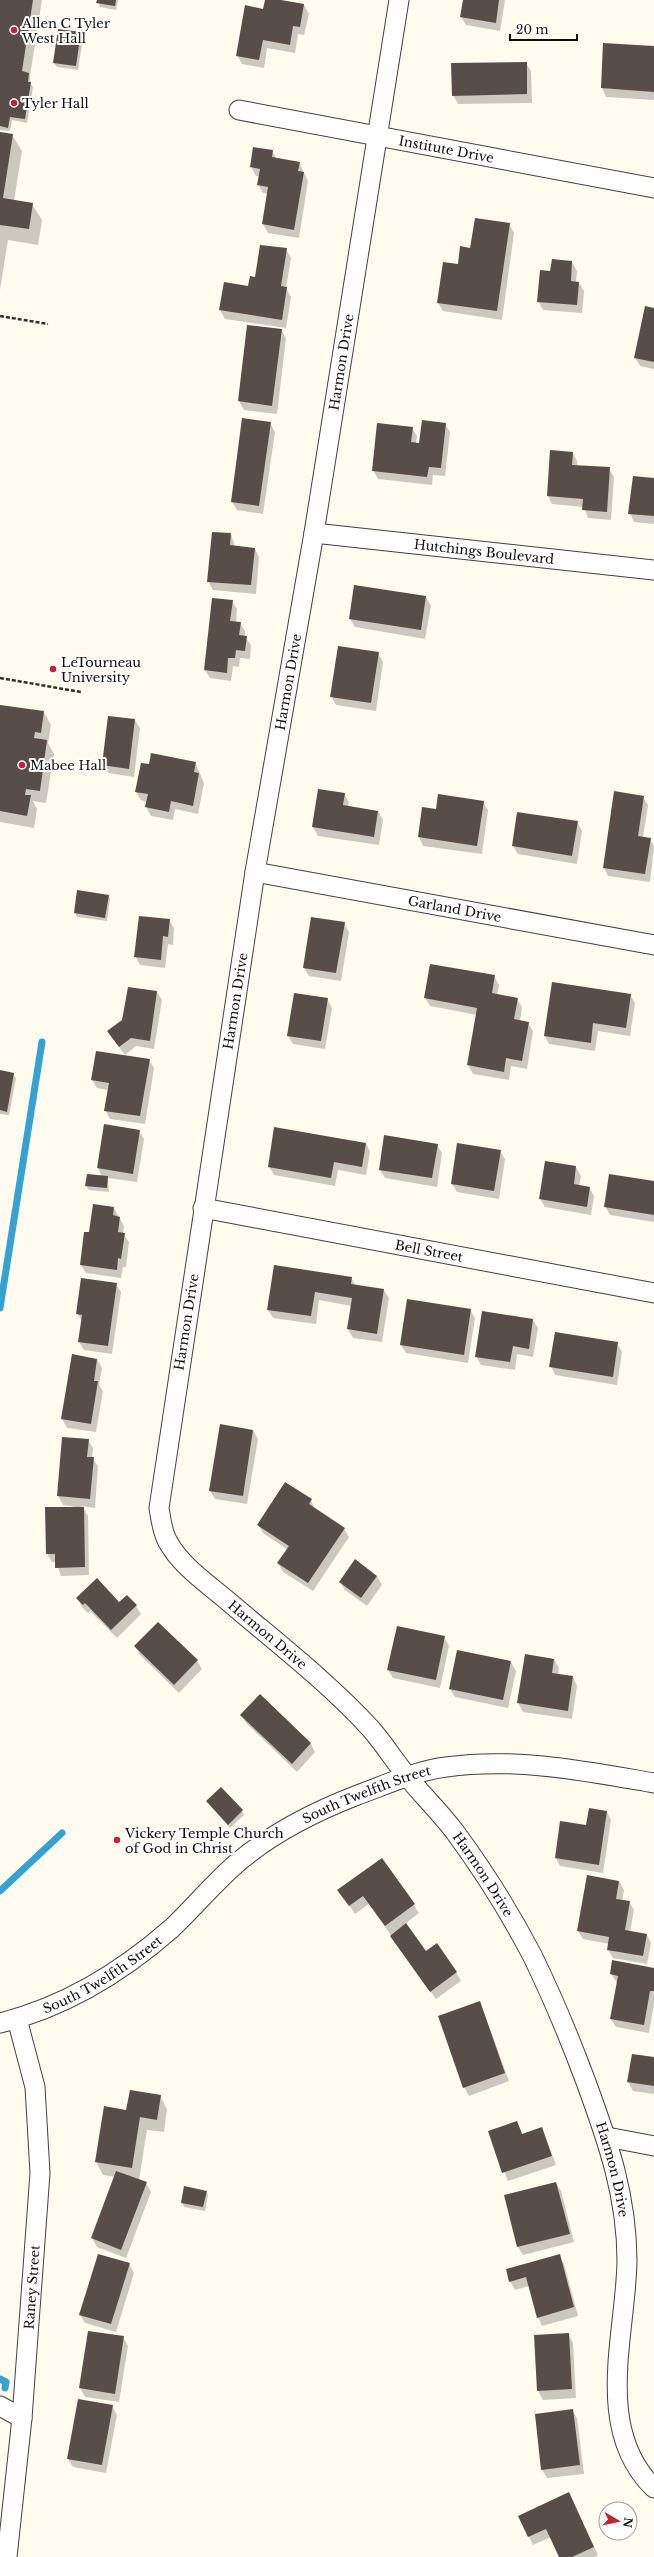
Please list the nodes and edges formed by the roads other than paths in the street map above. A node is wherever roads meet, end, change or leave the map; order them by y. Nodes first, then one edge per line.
1 (399, 0) edge
2 (239, 110) dead end
3 (377, 134) junction
4 (654, 188) edge
5 (314, 534) junction
6 (654, 570) edge
7 (255, 872) junction
8 (654, 945) edge
9 (203, 1208) junction
10 (654, 1293) edge
11 (407, 1776) junction
12 (654, 1783) edge
13 (8, 2021) edge
14 (608, 2137) junction
15 (654, 2146) edge
16 (0, 2406) edge
17 (22, 2418) junction
18 (654, 2488) edge
19 (6, 2557) edge

1 - 3 street, Harmon Drive
2 - 3 street, Institute Drive
3 - 4 street, Institute Drive
3 - 5 street, Harmon Drive
5 - 6 street, Hutchings Boulevard
5 - 7 street, Harmon Drive
7 - 8 street, Garland Drive
7 - 9 street, Harmon Drive
9 - 10 street, Bell Street
9 - 11 street, Harmon Drive
11 - 12 street, South Twelfth Street
11 - 13 street, South Twelfth Street
11 - 14 street, Harmon Drive
13 - 17 street, Raney Street
14 - 15 street
14 - 18 street, Harmon Drive
16 - 17 street
17 - 19 street, Raney Street

